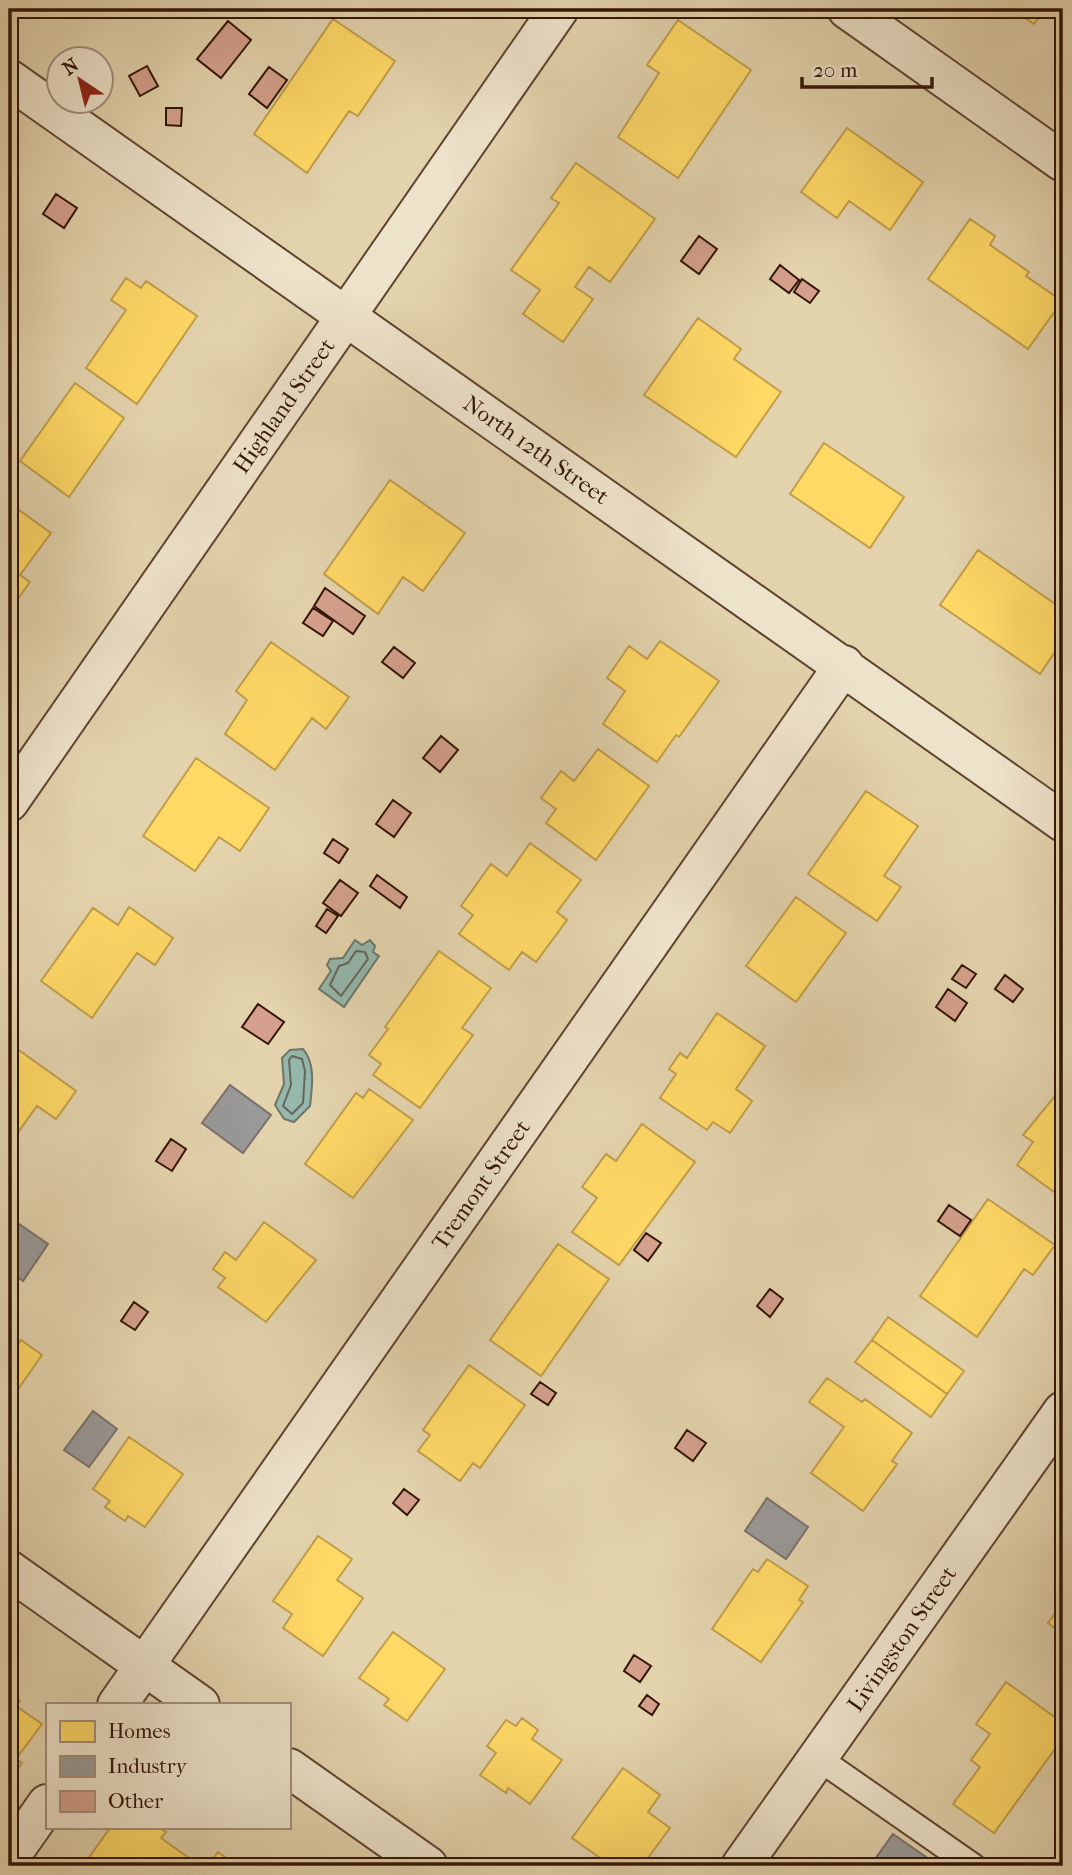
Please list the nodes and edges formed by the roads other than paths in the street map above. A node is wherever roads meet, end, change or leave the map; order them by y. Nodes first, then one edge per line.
1 (559, 9) edge
2 (847, 9) edge
3 (9, 79) edge
4 (1063, 162) edge
5 (346, 317) junction
6 (844, 665) junction
7 (9, 802) edge
8 (1063, 822) edge
9 (1063, 1411) edge
10 (9, 1570) edge
11 (145, 1667) junction
12 (118, 1703) edge
13 (197, 1703) edge
14 (818, 1758) junction
15 (290, 1769) edge
16 (46, 1805) edge
17 (9, 1858) edge
18 (428, 1866) edge
19 (741, 1866) edge
20 (972, 1866) edge

1 - 5 street, Highland Street
2 - 4 street
3 - 5 street, North 12th Street
5 - 6 street, North 12th Street
5 - 7 street, Highland Street
6 - 8 street, North 12th Street
6 - 11 street, Tremont Street
9 - 14 street, Livingston Street
10 - 11 street
11 - 12 street, Tremont Street
11 - 13 street
14 - 19 street, Livingston Street
14 - 20 lane
15 - 18 street
16 - 17 street

